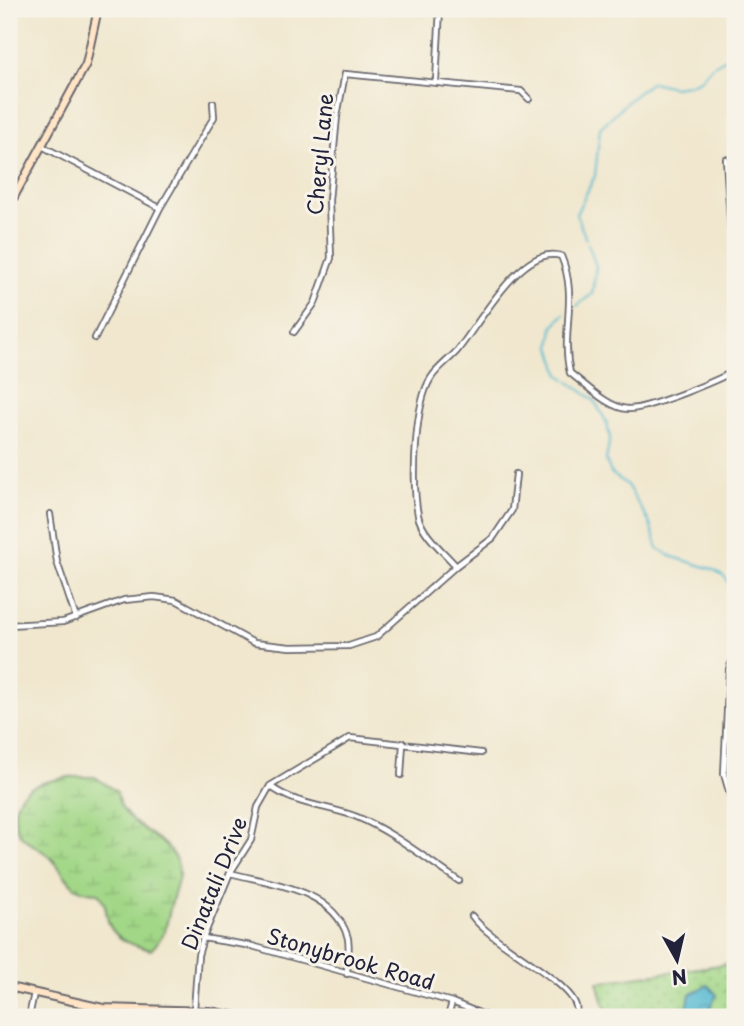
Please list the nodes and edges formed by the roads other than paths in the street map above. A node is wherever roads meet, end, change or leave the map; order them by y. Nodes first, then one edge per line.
1 (98, 9) edge
2 (440, 9) edge
3 (436, 81) junction
4 (529, 99) dead end
5 (213, 103) dead end
6 (42, 146) junction
7 (726, 159) dead end
8 (9, 206) edge
9 (160, 208) junction
10 (733, 222) edge
11 (735, 294) edge
12 (294, 332) dead end
13 (95, 338) dead end
14 (735, 370) edge
15 (516, 474) dead end
16 (50, 514) dead end
17 (456, 566) junction
18 (76, 618) junction
19 (9, 625) edge
20 (735, 654) edge
21 (402, 743) junction
22 (481, 753) dead end
23 (401, 775) dead end
24 (271, 786) junction
25 (735, 813) edge
26 (230, 873) junction
27 (458, 881) dead end
28 (472, 916) dead end
29 (203, 938) junction
30 (347, 974) junction
31 (9, 987) edge
32 (34, 993) junction
33 (452, 1002) junction
34 (194, 1010) junction
35 (177, 1014) edge
36 (29, 1017) edge
37 (243, 1017) edge
38 (448, 1017) edge
39 (489, 1017) edge
40 (575, 1017) edge

1 - 6 main road
2 - 3 street
3 - 4 street, Cheryl Lane
3 - 12 street, Cheryl Lane
5 - 9 street
6 - 8 main road
6 - 9 street
7 - 10 street
9 - 13 street
10 - 11 street
14 - 17 street
15 - 17 street
16 - 18 street
17 - 18 street
18 - 19 street
20 - 25 street
21 - 22 street
21 - 23 street
21 - 24 street
24 - 26 street, Dinatali Drive
24 - 27 street
26 - 29 street, Dinatali Drive
26 - 30 street
28 - 40 street
29 - 30 street, Stonybrook Road
29 - 34 street, Dinatali Drive
30 - 33 street, Stonybrook Road
31 - 32 main road
32 - 35 main road
32 - 36 street
33 - 38 street
33 - 39 street, Stonybrook Road
34 - 35 main road
34 - 37 main road

